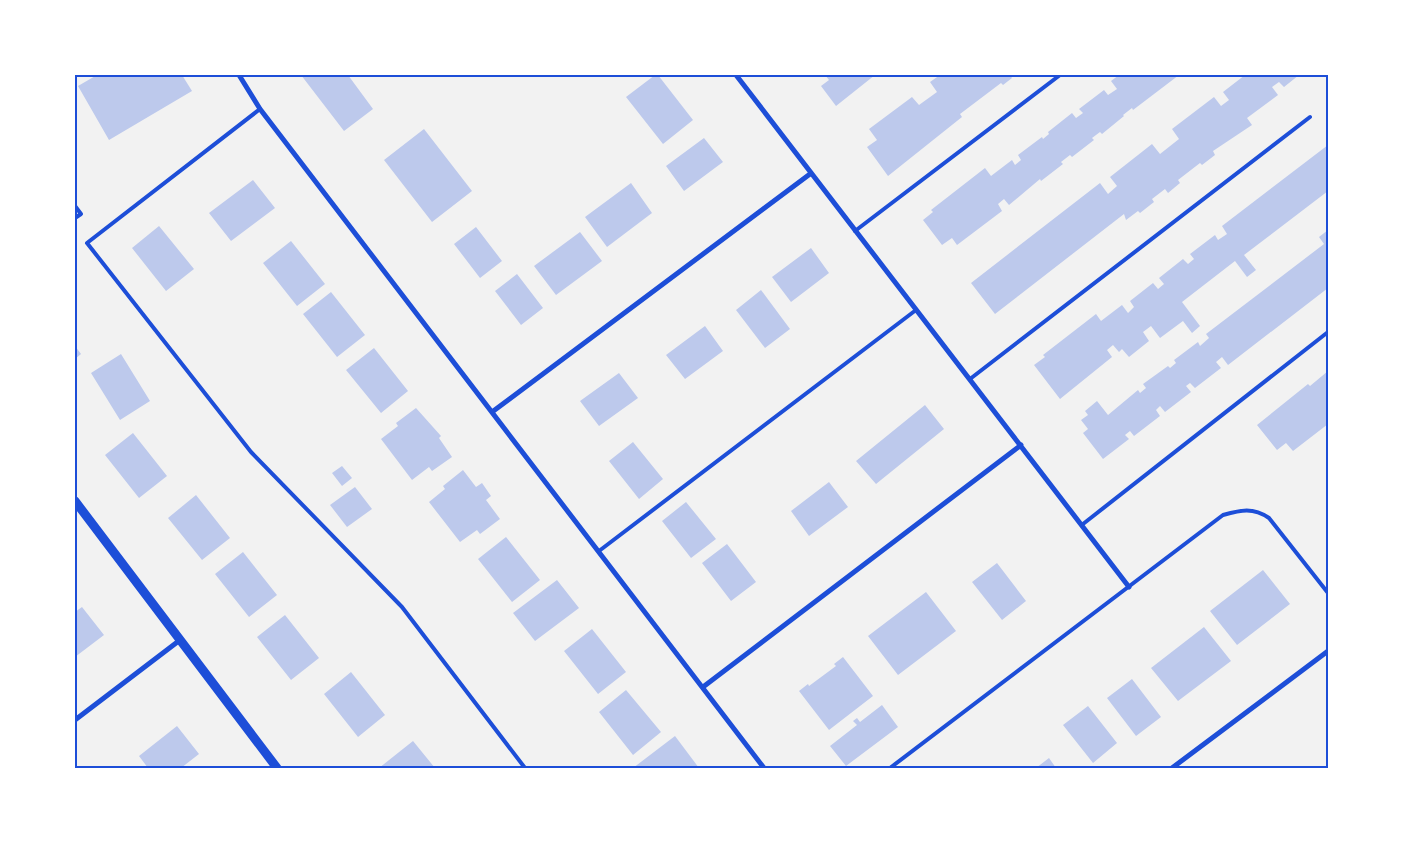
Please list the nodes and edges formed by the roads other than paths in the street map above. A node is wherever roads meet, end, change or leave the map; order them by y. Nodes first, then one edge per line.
1 (240, 75) edge
2 (736, 75) edge
3 (1060, 75) edge
4 (260, 109) junction
5 (1310, 117) dead end
6 (810, 174) junction
7 (75, 206) edge
8 (75, 218) edge
9 (855, 232) junction
10 (916, 310) junction
11 (1328, 332) edge
12 (970, 379) junction
13 (492, 412) junction
14 (1022, 444) junction
15 (76, 505) edge
16 (1082, 524) junction
17 (599, 551) junction
18 (1129, 587) junction
19 (1328, 593) edge
20 (180, 640) junction
21 (1328, 651) edge
22 (703, 687) junction
23 (75, 720) edge
24 (277, 768) edge
25 (525, 768) edge
26 (764, 768) edge
27 (890, 768) edge
28 (1172, 768) edge

1 - 4 street
2 - 6 street
3 - 9 lane
4 - 13 street
4 - 25 lane
5 - 12 lane
6 - 9 street
6 - 13 street
7 - 8 lane
9 - 10 street
10 - 12 street
10 - 17 lane
11 - 16 lane
12 - 14 street
13 - 17 street
14 - 16 street
14 - 22 street
15 - 20 street
16 - 18 street
17 - 22 street
18 - 19 lane
18 - 27 lane
20 - 23 street
20 - 24 street
21 - 28 street
22 - 26 street

